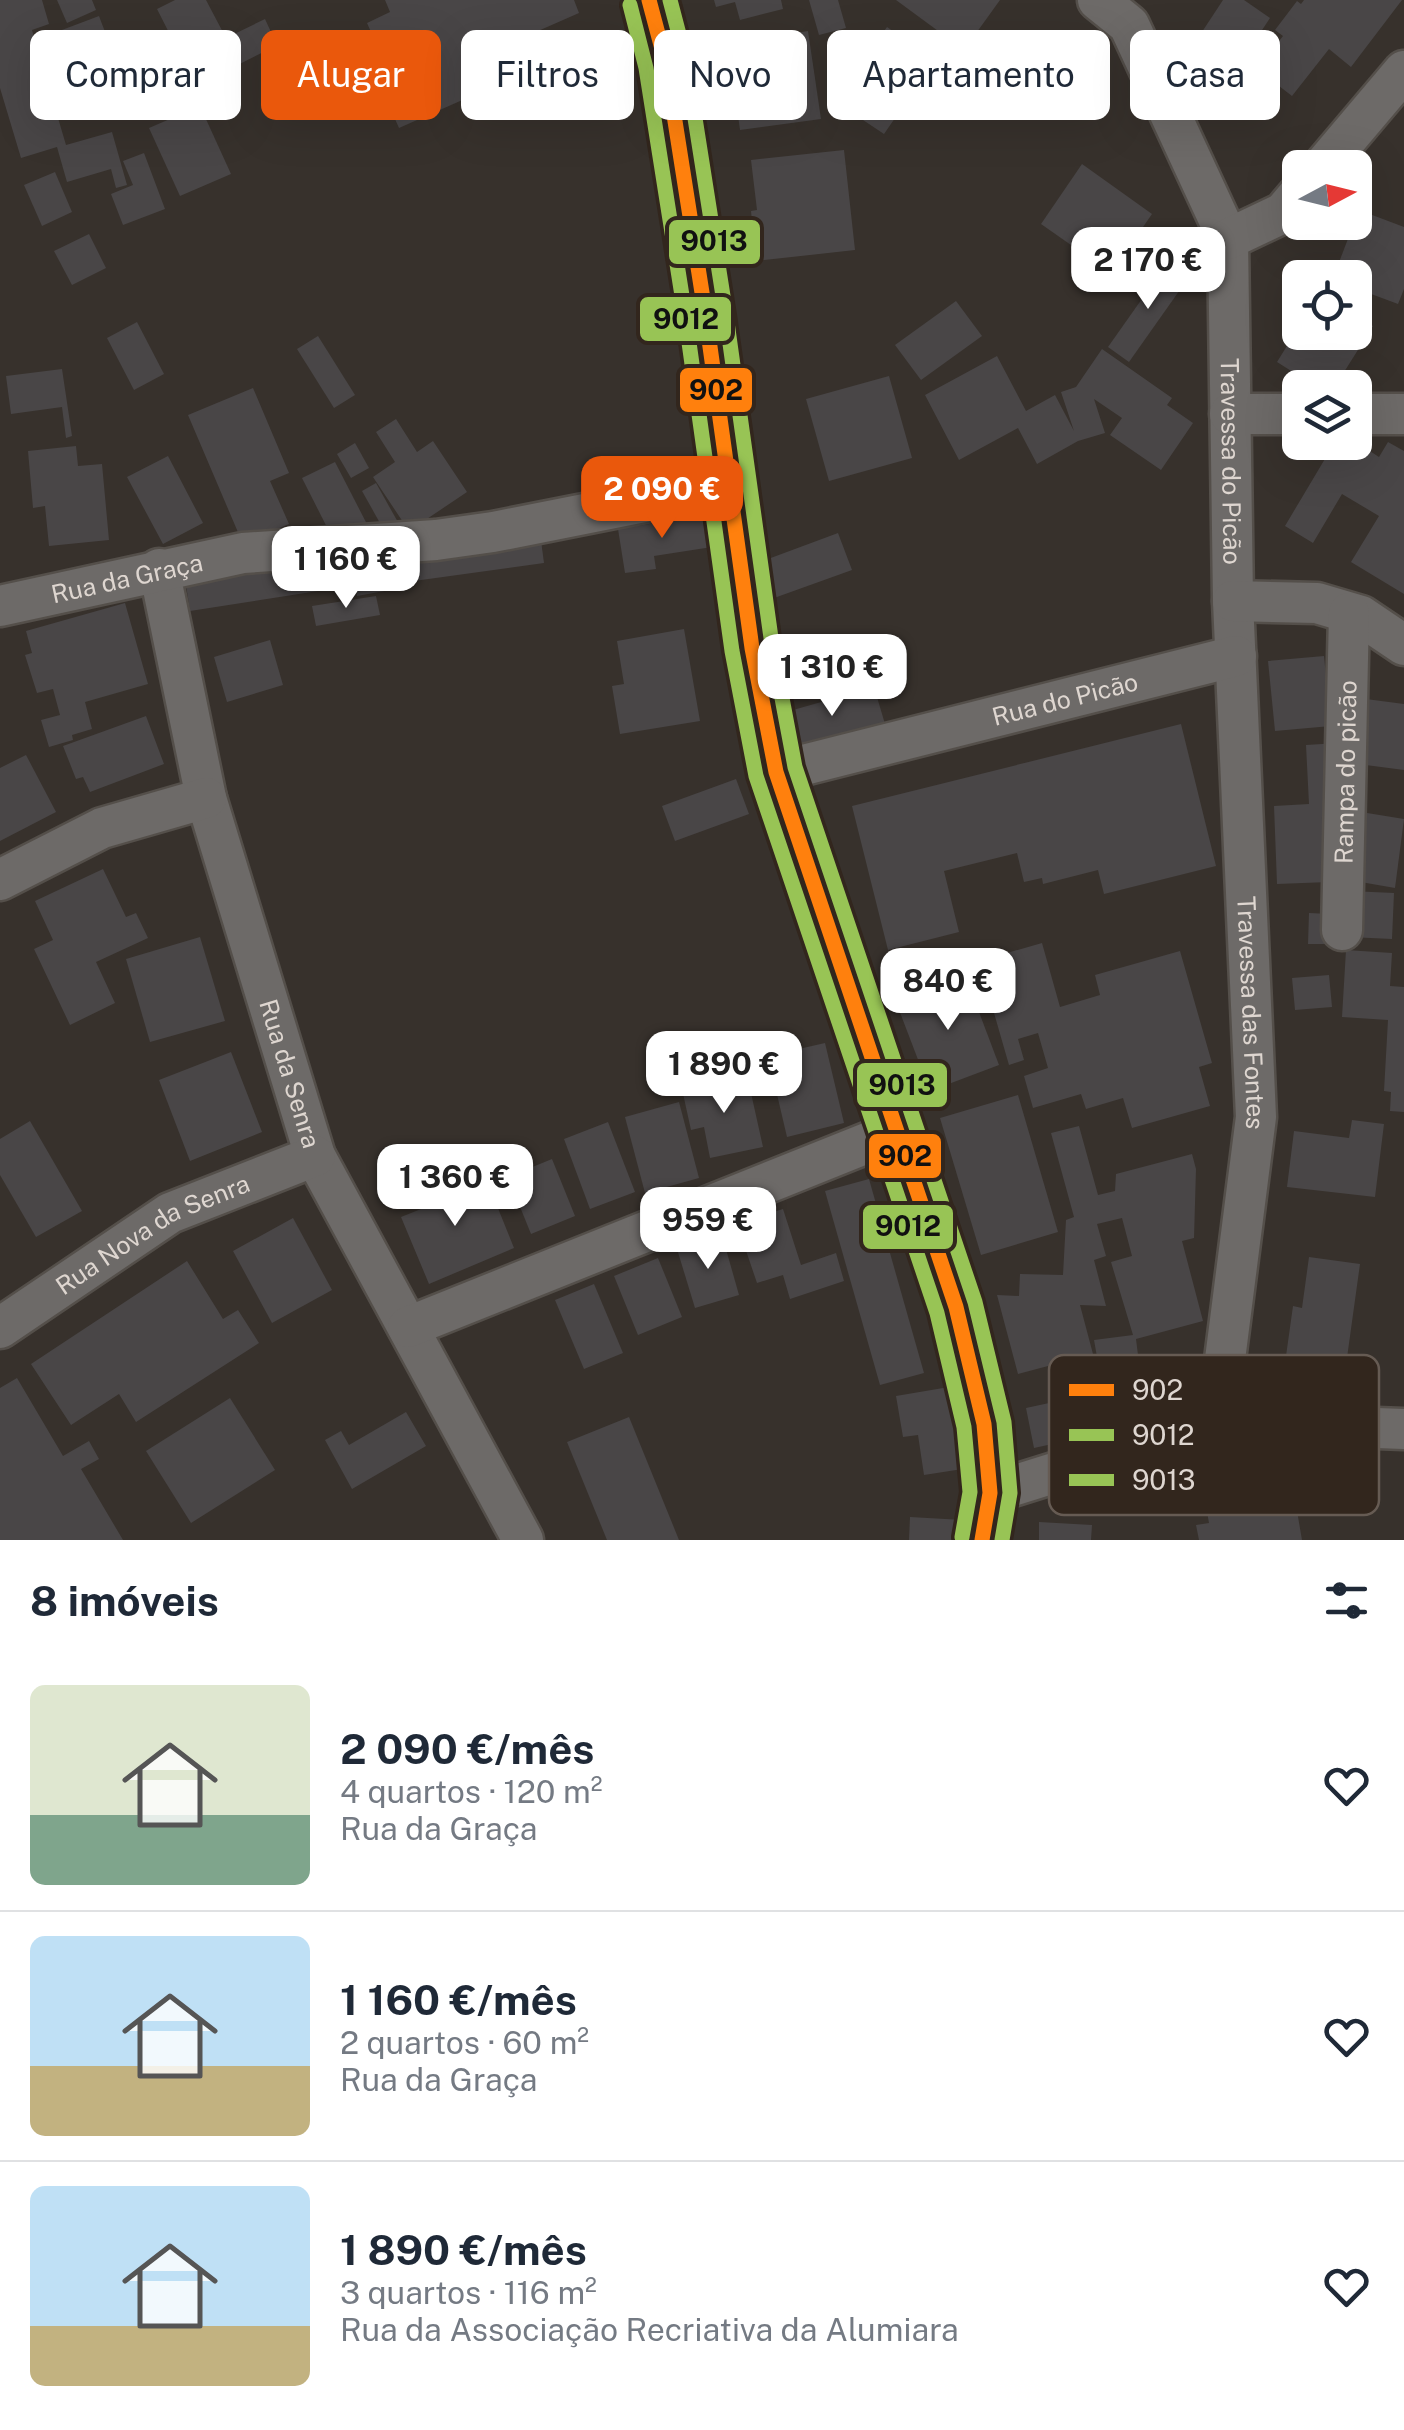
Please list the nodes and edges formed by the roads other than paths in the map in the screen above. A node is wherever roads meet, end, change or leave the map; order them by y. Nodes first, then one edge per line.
1 (649, 0) edge
2 (1098, 0) edge
3 (1404, 70) edge
4 (1337, 150) edge
5 (1282, 213) edge
6 (1228, 238) junction
7 (1230, 414) junction
8 (1282, 414) edge
9 (1372, 414) edge
10 (1404, 414) edge
11 (728, 478) junction
12 (158, 569) junction
13 (1233, 600) junction
14 (0, 606) edge
15 (1349, 613) junction
16 (1404, 645) edge
17 (1236, 656) junction
18 (776, 772) junction
19 (206, 798) junction
20 (0, 880) edge
21 (1342, 930) dead end
22 (897, 1131) junction
23 (315, 1156) junction
24 (408, 1327) junction
25 (0, 1328) edge
26 (1226, 1355) edge
27 (1379, 1427) edge
28 (1404, 1428) edge
29 (1049, 1490) edge
30 (986, 1516) edge
31 (523, 1540) edge

1 - 11 main road
2 - 6 street, Travessa do Picão
3 - 4 street
5 - 6 street
6 - 7 street, Travessa do Picão
7 - 8 street
7 - 13 street, Travessa do Picão
9 - 10 street
11 - 12 street, Rua da Graça
11 - 18 main road
12 - 14 street, Rua da Graça
12 - 19 street, Rua da Senra
13 - 15 street
13 - 17 street, Travessa das Fontes
15 - 16 street
15 - 21 street, Rampa do picão
17 - 18 street, Rua do Picão
17 - 26 street, Travessa das Fontes
18 - 22 main road
19 - 20 street
19 - 23 street, Rua da Senra
22 - 24 street
22 - 30 main road
23 - 24 street, Rua da Senra
23 - 25 street, Rua Nova da Senra
24 - 31 street, Rua da Senra
27 - 28 street
29 - 30 street

